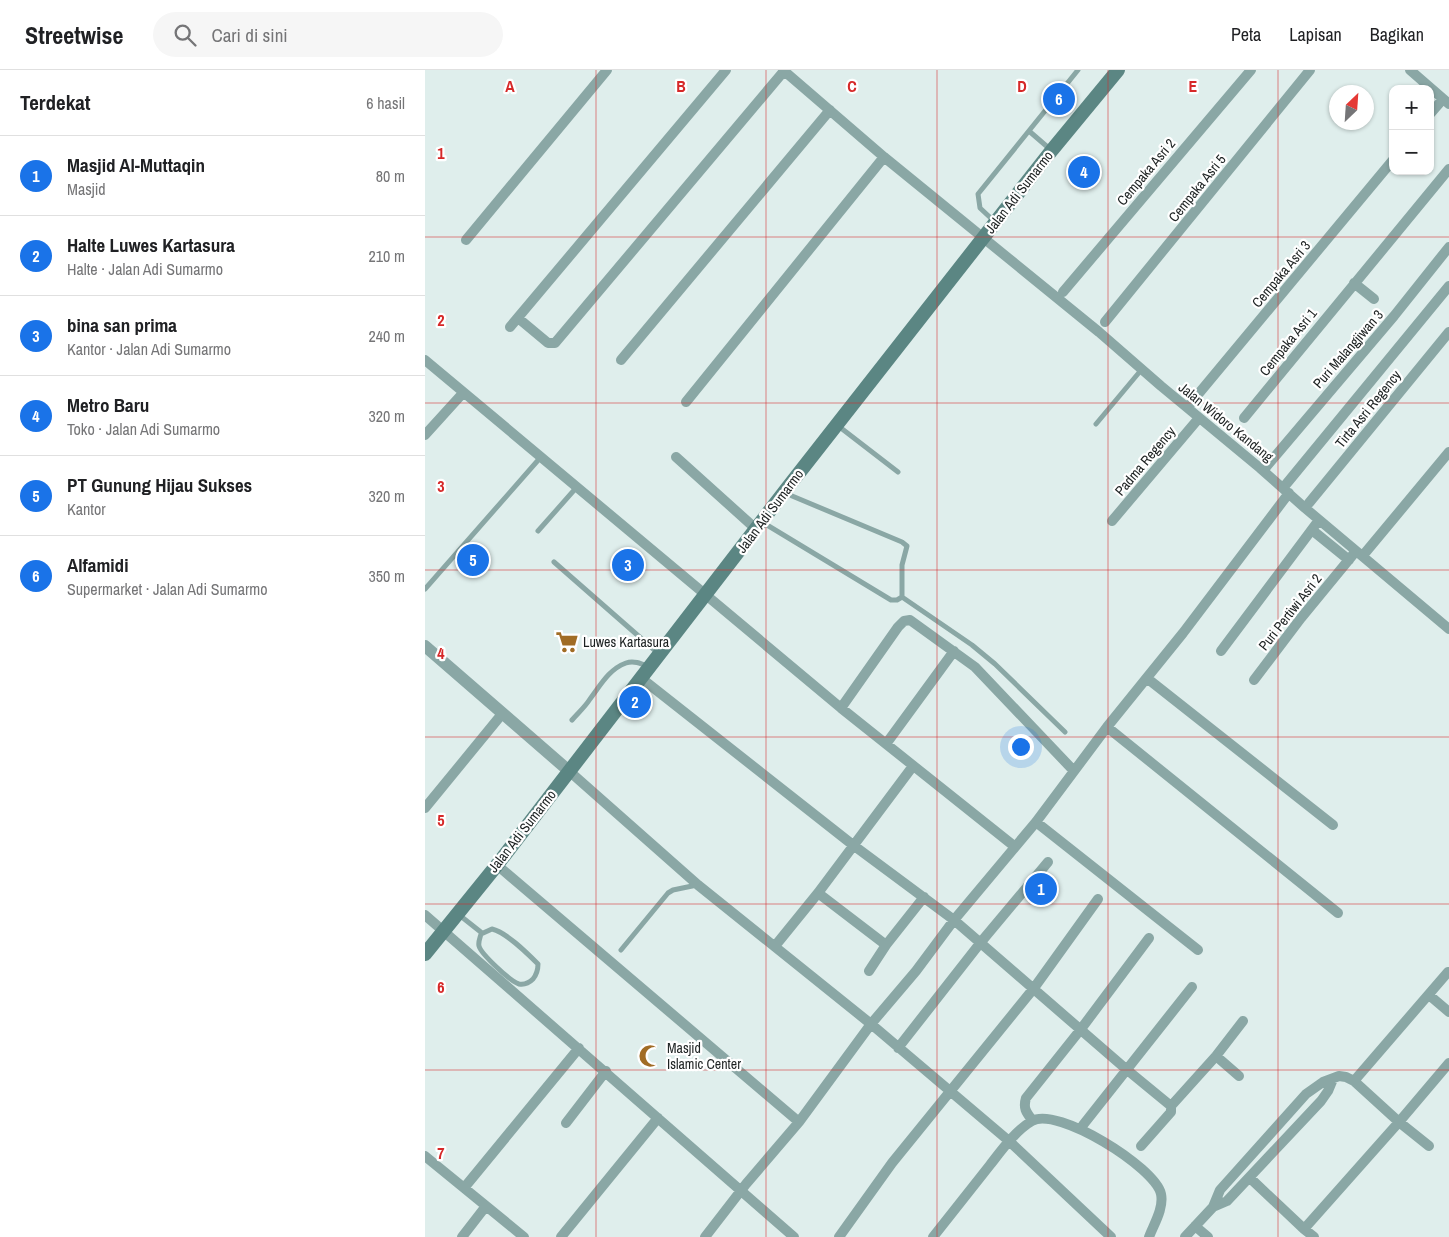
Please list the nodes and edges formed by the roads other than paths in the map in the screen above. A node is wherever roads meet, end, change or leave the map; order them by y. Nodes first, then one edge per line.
1 (607, 70) edge
2 (726, 70) edge
3 (1078, 70) edge
4 (1118, 70) edge
5 (1251, 70) edge
6 (1310, 70) edge
7 (1410, 70) edge
8 (783, 71) edge
9 (1446, 101) edge
10 (830, 110) junction
11 (1434, 111) edge
12 (1029, 131) junction
13 (1052, 150) junction
14 (884, 157) junction
15 (1389, 165) edge
16 (1449, 169) edge
17 (995, 222) junction
18 (983, 238) junction
19 (466, 240) dead end
20 (1449, 247) edge
21 (1354, 284) junction
22 (1449, 286) edge
23 (1063, 292) dead end
24 (1374, 299) dead end
25 (518, 318) junction
26 (1105, 322) dead end
27 (510, 327) dead end
28 (1449, 332) edge
29 (425, 360) edge
30 (621, 360) dead end
31 (1142, 369) junction
32 (463, 393) junction
33 (687, 402) dead end
34 (1190, 404) dead end
35 (1199, 418) junction
36 (1244, 418) dead end
37 (836, 424) junction
38 (1096, 424) dead end
39 (425, 435) edge
40 (1449, 452) edge
41 (675, 457) dead end
42 (540, 458) junction
43 (1266, 468) dead end
44 (898, 472) dead end
45 (789, 485) junction
46 (576, 488) junction
47 (1286, 491) junction
48 (1309, 503) dead end
49 (1319, 520) junction
50 (1112, 521) dead end
51 (759, 525) junction
52 (1312, 530) junction
53 (538, 531) dead end
54 (1360, 552) junction
55 (1349, 560) junction
56 (554, 562) dead end
57 (425, 589) edge
58 (705, 595) junction
59 (902, 597) junction
60 (1449, 629) edge
61 (425, 646) edge
62 (954, 651) junction
63 (1221, 651) dead end
64 (659, 654) junction
65 (645, 673) junction
66 (1148, 679) junction
67 (1255, 680) dead end
68 (841, 708) junction
69 (502, 714) junction
70 (572, 720) dead end
71 (1107, 727) junction
72 (1065, 732) dead end
73 (887, 744) junction
74 (913, 766) junction
75 (569, 771) junction
76 (1074, 771) junction
77 (425, 808) edge
78 (1036, 822) junction
79 (1333, 825) dead end
80 (853, 845) junction
81 (1014, 846) junction
82 (1047, 862) dead end
83 (497, 865) junction
84 (698, 885) junction
85 (818, 893) junction
86 (923, 897) junction
87 (1098, 899) dead end
88 (1338, 913) dead end
89 (457, 914) junction
90 (425, 915) edge
91 (954, 920) junction
92 (444, 930) junction
93 (482, 933) junction
94 (1149, 938) dead end
95 (981, 942) junction
96 (886, 945) junction
97 (775, 946) junction
98 (621, 950) dead end
99 (1198, 950) dead end
100 (425, 954) edge
101 (869, 971) dead end
102 (1448, 972) edge
103 (1192, 987) dead end
104 (1034, 988) junction
105 (1429, 995) junction
106 (1449, 1012) edge
107 (1243, 1021) dead end
108 (871, 1024) junction
109 (1081, 1029) junction
110 (579, 1048) junction
111 (897, 1048) junction
112 (1216, 1056) junction
113 (1449, 1063) edge
114 (1126, 1069) junction
115 (606, 1071) junction
116 (1239, 1076) dead end
117 (1333, 1079) junction
118 (1354, 1081) junction
119 (949, 1090) junction
120 (1171, 1106) junction
121 (659, 1118) junction
122 (1032, 1120) junction
123 (566, 1122) dead end
124 (799, 1122) junction
125 (1399, 1122) junction
126 (1083, 1125) dead end
127 (1267, 1138) junction
128 (1009, 1141) junction
129 (1141, 1146) dead end
130 (1429, 1146) dead end
131 (1277, 1148) junction
132 (426, 1159) edge
133 (1250, 1178) junction
134 (465, 1188) junction
135 (741, 1191) junction
136 (486, 1206) junction
137 (1213, 1207) junction
138 (1195, 1226) junction
139 (1304, 1229) junction
140 (462, 1237) edge
141 (523, 1237) edge
142 (561, 1237) edge
143 (705, 1237) edge
144 (794, 1237) edge
145 (839, 1237) edge
146 (933, 1237) edge
147 (1111, 1237) edge
148 (1149, 1237) edge
149 (1185, 1237) edge
150 (1208, 1237) edge
151 (1314, 1237) edge

1 - 19 street
2 - 25 street
3 - 12 lane
4 - 13 main road, Jalan Adi Sumarmo
5 - 23 street, Cempaka Asri 2
6 - 26 street, Cempaka Asri 5
7 - 9 street
8 - 10 street, Jalan Widoro Kandang
8 - 25 street
9 - 11 street
10 - 14 street, Jalan Widoro Kandang
10 - 30 street
12 - 13 lane
12 - 17 lane
13 - 17 main road, Jalan Adi Sumarmo
14 - 18 street, Jalan Widoro Kandang
14 - 33 street
15 - 34 street, Cempaka Asri 3
16 - 21 street, Cempaka Asri 1
17 - 18 main road, Jalan Adi Sumarmo
18 - 31 street, Jalan Widoro Kandang
18 - 37 main road, Jalan Adi Sumarmo
20 - 43 street, Puri Malangjiwan 3
21 - 24 street
21 - 36 street, Cempaka Asri 1
22 - 47 street
25 - 27 street
28 - 48 street, Tirta Asri Regency
29 - 32 street
31 - 35 street, Jalan Widoro Kandang
31 - 38 lane
32 - 39 street
32 - 42 street
35 - 47 street, Jalan Widoro Kandang
35 - 50 street, Padma Regency
37 - 44 lane
37 - 45 main road, Jalan Adi Sumarmo
40 - 54 street, Puri Pertiwi Asri 2
41 - 51 street
42 - 46 street
42 - 57 lane
45 - 51 main road, Jalan Adi Sumarmo
45 - 59 lane
46 - 53 lane
46 - 58 street
47 - 49 street, Jalan Widoro Kandang
47 - 66 street
49 - 52 street
49 - 54 street, Jalan Widoro Kandang
51 - 58 main road, Jalan Adi Sumarmo
51 - 59 lane
52 - 55 street
52 - 63 street
54 - 55 street, Puri Pertiwi Asri 2
54 - 60 street, Jalan Widoro Kandang
55 - 67 street, Puri Pertiwi Asri 2
56 - 64 lane
58 - 64 main road, Jalan Adi Sumarmo
58 - 68 street
59 - 72 lane
61 - 69 street
62 - 68 street
62 - 73 street
62 - 76 street
64 - 65 main road, Jalan Adi Sumarmo
65 - 70 lane
65 - 75 main road, Jalan Adi Sumarmo
65 - 80 street
66 - 71 street
66 - 79 street
68 - 73 street
69 - 75 street
69 - 77 street
71 - 76 street
71 - 88 street
73 - 74 street
74 - 80 street
74 - 81 street
75 - 83 main road, Jalan Adi Sumarmo
75 - 84 street
76 - 78 street
78 - 81 street
78 - 99 street
80 - 85 street
80 - 86 street
81 - 91 street
82 - 95 street
83 - 89 main road, Jalan Adi Sumarmo
83 - 124 street
84 - 97 street
84 - 98 lane
85 - 96 street
85 - 97 street
86 - 91 street
86 - 96 street
87 - 104 street
89 - 92 main road, Jalan Adi Sumarmo
89 - 93 lane
90 - 92 street
91 - 95 street
91 - 108 street
92 - 100 main road, Jalan Adi Sumarmo
92 - 110 street
93 - 93 lane
94 - 109 street
95 - 104 street
95 - 111 street
96 - 101 street
97 - 108 street
102 - 105 street
103 - 114 street
104 - 109 street
104 - 119 street
105 - 106 street
105 - 118 street
107 - 112 street
108 - 111 street
108 - 124 street
109 - 114 street
109 - 122 street
110 - 115 street
110 - 134 street
111 - 119 street
112 - 116 street
112 - 120 street
113 - 125 street
114 - 120 street
114 - 126 street
115 - 121 street
115 - 123 street
117 - 118 street
117 - 127 street
117 - 131 street
118 - 125 street
119 - 128 street
119 - 145 street
120 - 129 street
121 - 135 street
121 - 142 street
122 - 128 street
122 - 148 street
124 - 135 street
125 - 130 street
125 - 139 street
127 - 131 street
127 - 137 street
128 - 146 street
128 - 147 street
131 - 133 street
132 - 134 street
133 - 137 street
133 - 139 street
134 - 136 street
135 - 143 street
135 - 144 street
136 - 140 street
136 - 141 street
137 - 138 street
138 - 149 street
138 - 150 street
139 - 151 street

